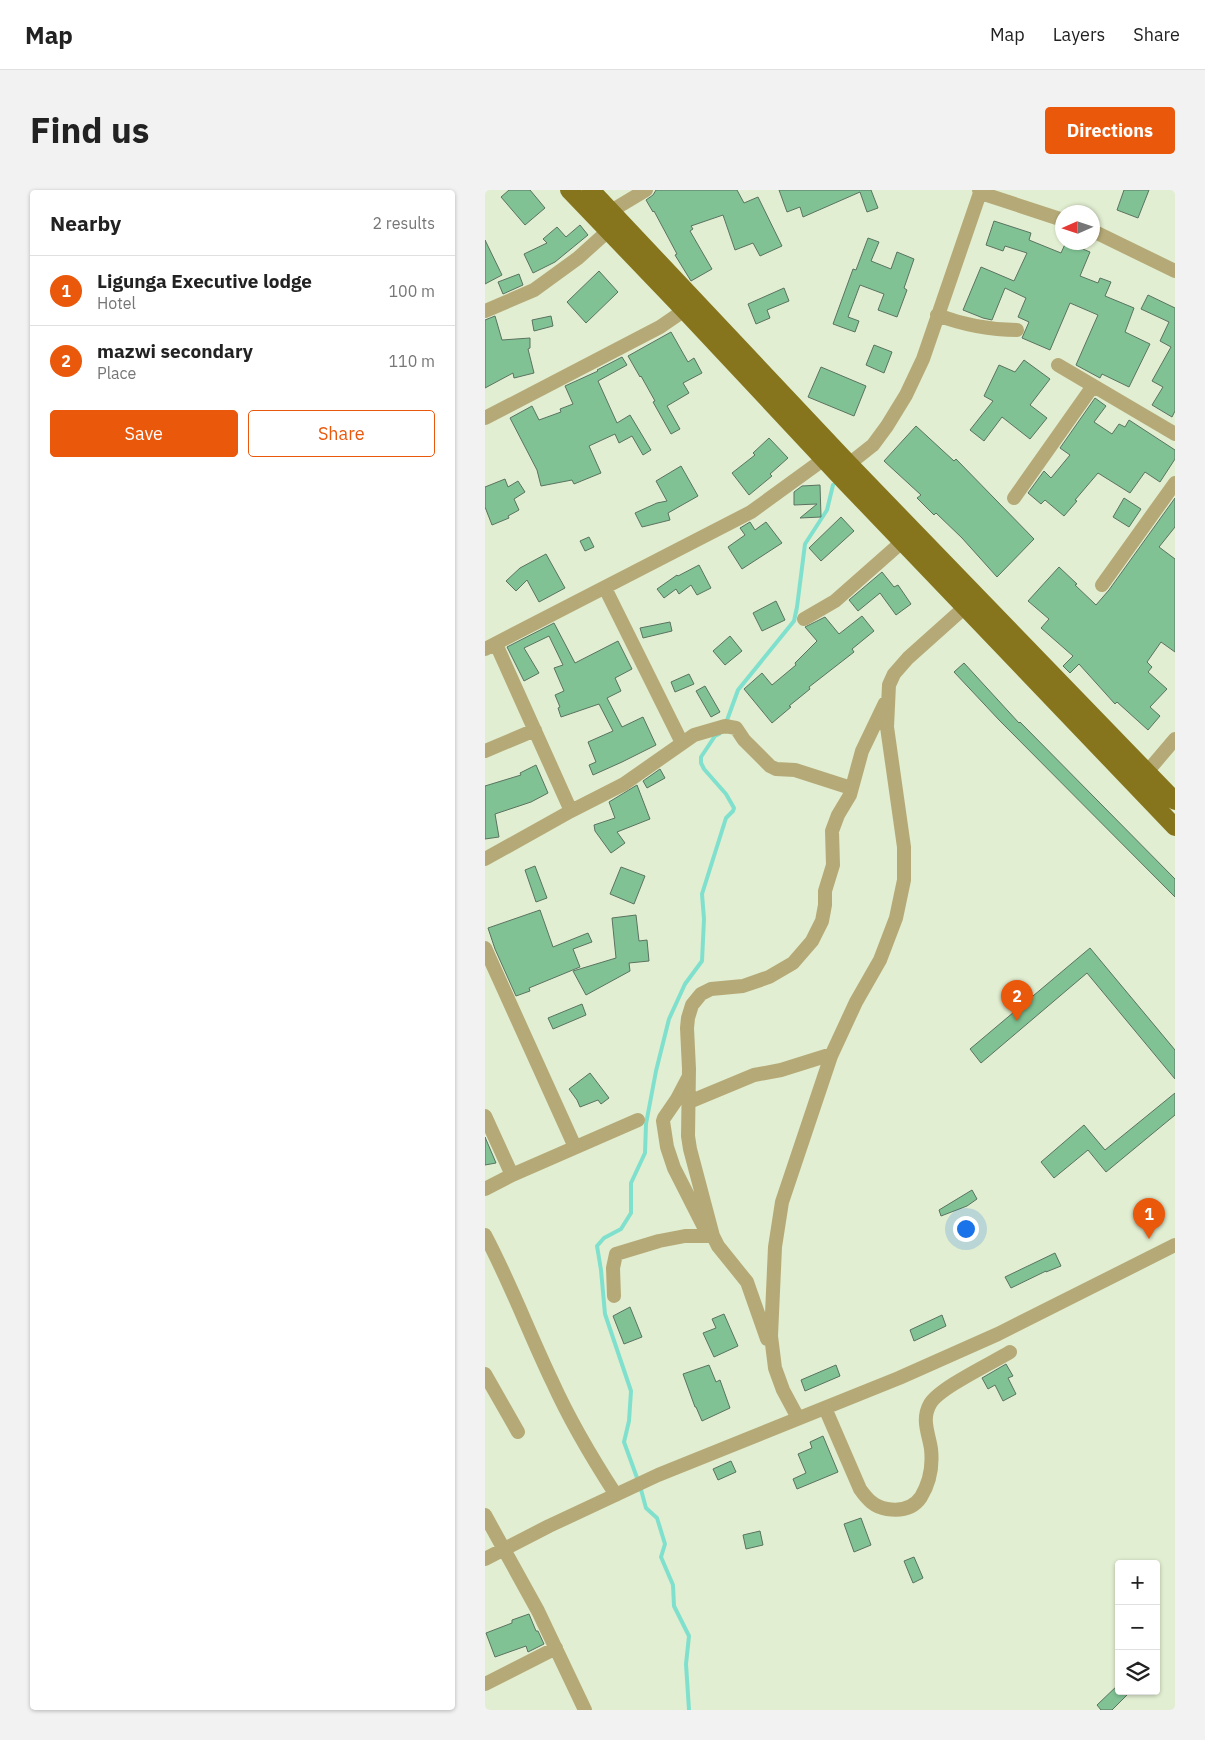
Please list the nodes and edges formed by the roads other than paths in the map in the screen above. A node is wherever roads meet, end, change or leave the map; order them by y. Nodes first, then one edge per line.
1 (569, 190) edge
2 (591, 190) edge
3 (646, 190) edge
4 (980, 191) edge
5 (611, 211) junction
6 (1055, 217) edge
7 (608, 231) junction
8 (1100, 234) edge
9 (1175, 271) edge
10 (691, 306) junction
11 (485, 312) edge
12 (937, 315) junction
13 (1017, 330) dead end
14 (1057, 365) dead end
15 (1093, 386) junction
16 (485, 418) edge
17 (1175, 434) edge
18 (825, 459) junction
19 (849, 464) junction
20 (1175, 482) edge
21 (1013, 498) dead end
22 (903, 541) junction
23 (1102, 585) dead end
24 (605, 588) junction
25 (965, 607) junction
26 (804, 619) dead end
27 (490, 646) edge
28 (888, 697) junction
29 (535, 730) junction
30 (1175, 740) edge
31 (683, 743) junction
32 (485, 751) edge
33 (1147, 772) junction
34 (851, 788) junction
35 (1175, 801) edge
36 (571, 811) junction
37 (1175, 827) edge
38 (485, 859) edge
39 (485, 948) edge
40 (832, 1054) junction
41 (689, 1076) junction
42 (689, 1102) junction
43 (485, 1116) edge
44 (638, 1120) dead end
45 (575, 1147) junction
46 (512, 1175) junction
47 (485, 1189) edge
48 (485, 1235) edge
49 (710, 1236) junction
50 (1175, 1245) edge
51 (614, 1296) dead end
52 (1010, 1352) dead end
53 (773, 1354) junction
54 (485, 1374) edge
55 (825, 1408) junction
56 (798, 1418) junction
57 (518, 1432) dead end
58 (616, 1495) junction
59 (485, 1515) edge
60 (504, 1550) junction
61 (485, 1559) edge
62 (556, 1648) junction
63 (485, 1684) edge
64 (585, 1710) edge

1 - 7 main road
2 - 5 main road
3 - 5 street
4 - 6 street
4 - 12 street
5 - 10 main road
7 - 10 main road
7 - 11 street
8 - 9 street
10 - 16 street
10 - 18 main road
10 - 19 main road
12 - 13 street
12 - 19 street
14 - 15 street
15 - 17 street
15 - 21 street
18 - 22 main road
18 - 24 street
19 - 33 main road
20 - 23 street
22 - 25 main road
22 - 26 street
24 - 27 street
24 - 31 street
25 - 28 street
25 - 37 main road
27 - 29 street
28 - 34 street
28 - 40 street
29 - 32 street
29 - 36 street
30 - 33 street
31 - 34 street
31 - 36 street
33 - 35 main road
34 - 41 street
36 - 38 street
39 - 45 street
40 - 42 street
40 - 53 street
41 - 42 street
41 - 49 street
42 - 49 street
43 - 46 street
44 - 45 street
45 - 46 street
46 - 47 street
48 - 58 street
49 - 51 street
49 - 53 street
50 - 55 street
52 - 55 street
53 - 56 street
54 - 57 street
55 - 56 street
56 - 58 street
58 - 60 street
59 - 60 street
60 - 61 street
60 - 62 street
62 - 63 street
62 - 64 street

